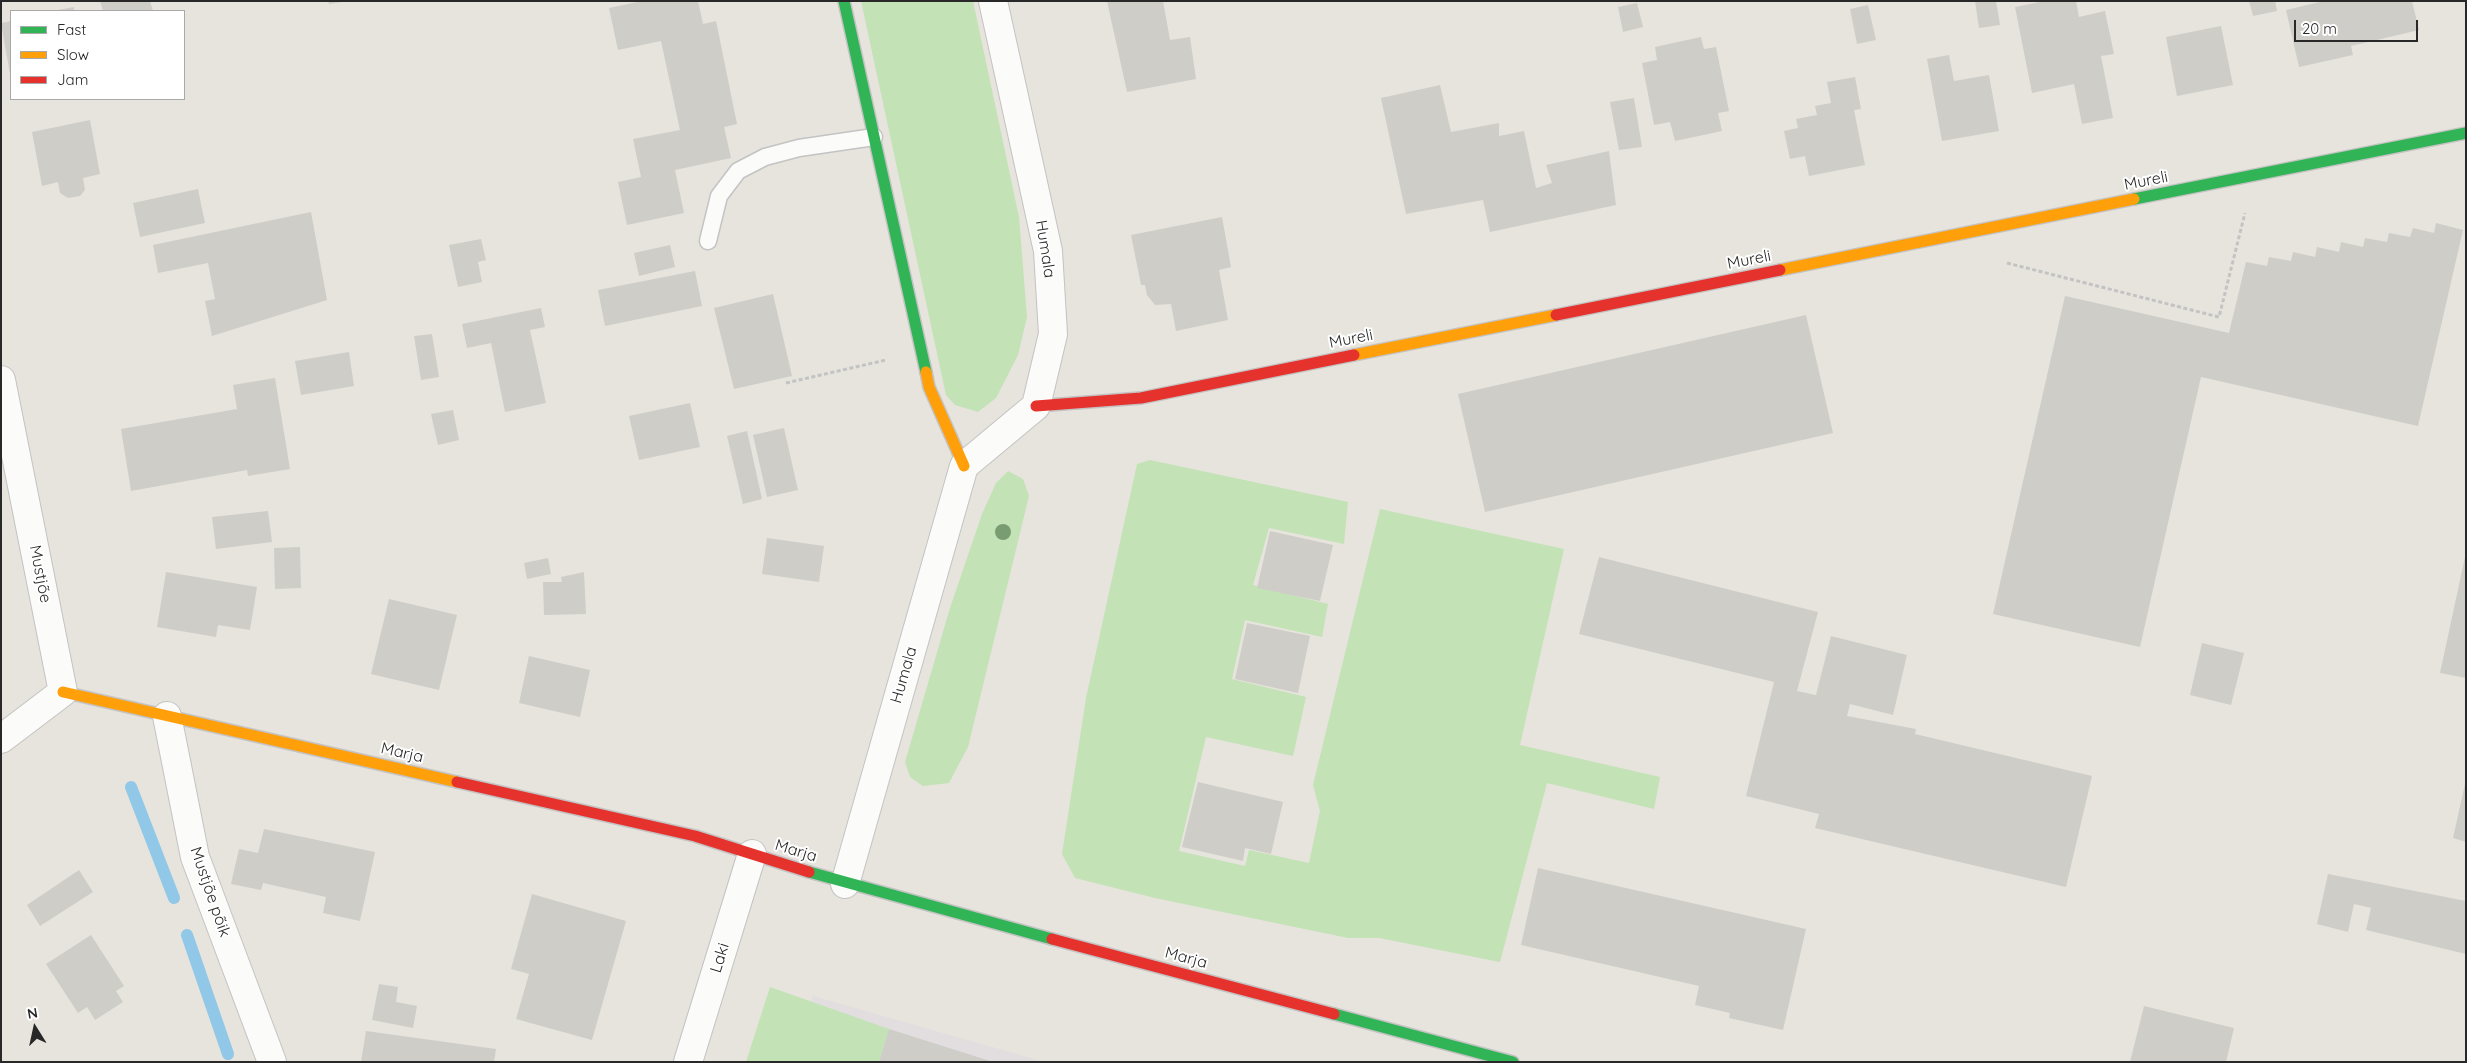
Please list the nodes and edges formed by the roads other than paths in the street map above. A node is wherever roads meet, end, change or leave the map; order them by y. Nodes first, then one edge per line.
1 (844, 1) edge
2 (993, 1) edge
3 (2466, 133) edge
4 (874, 137) junction
5 (708, 241) dead end
6 (1, 380) edge
7 (1036, 406) junction
8 (964, 466) junction
9 (63, 692) junction
10 (167, 716) junction
11 (1, 739) edge
12 (752, 854) junction
13 (845, 884) junction
14 (272, 1062) edge
15 (688, 1062) edge
16 (1513, 1062) edge

1 - 4 street
2 - 7 street, Humala
3 - 7 street, Mureli
4 - 5 lane
4 - 8 street
6 - 9 street, Mustjõe
7 - 8 street
8 - 13 street, Humala
9 - 10 street, Marja
9 - 11 street
10 - 12 street, Marja
10 - 14 street, Mustjõe põik
12 - 13 street, Marja
12 - 15 street, Laki
13 - 16 street, Marja

